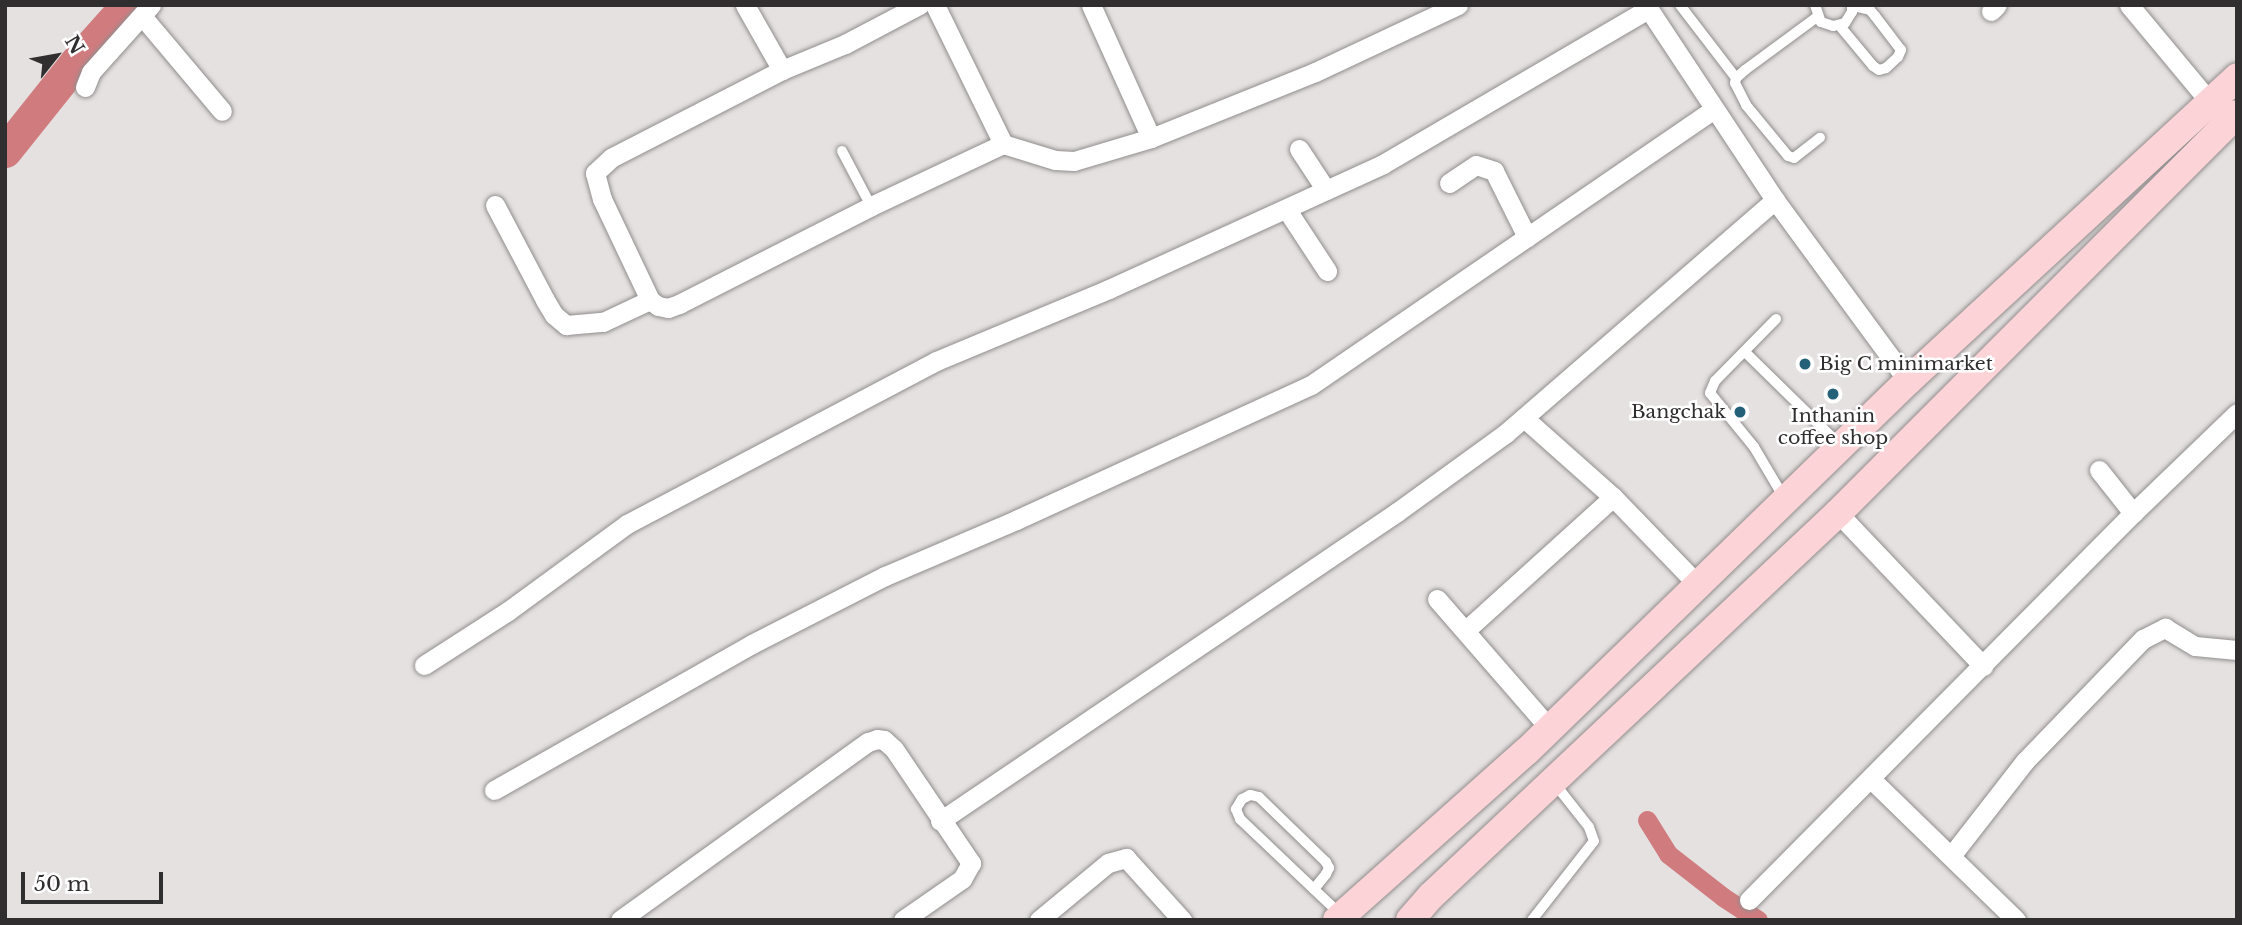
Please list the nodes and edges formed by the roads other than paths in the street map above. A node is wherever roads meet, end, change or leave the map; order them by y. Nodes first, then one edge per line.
1 (745, 5) edge
2 (919, 5) edge
3 (935, 5) edge
4 (1091, 5) edge
5 (1458, 5) edge
6 (1680, 5) edge
7 (1815, 5) edge
8 (2129, 5) edge
9 (1853, 6) edge
10 (1647, 7) edge
11 (146, 10) edge
12 (1817, 17) junction
13 (1839, 25) junction
14 (782, 70) junction
15 (2237, 77) edge
16 (1736, 78) junction
17 (85, 86) dead end
18 (2209, 101) junction
19 (1713, 110) junction
20 (222, 111) dead end
21 (2237, 114) edge
22 (1151, 138) junction
23 (1820, 138) dead end
24 (1003, 144) junction
25 (1298, 149) dead end
26 (842, 151) dead end
27 (1449, 183) dead end
28 (1326, 190) junction
29 (1775, 200) junction
30 (495, 205) dead end
31 (872, 206) junction
32 (1287, 209) junction
33 (1527, 237) junction
34 (1327, 271) dead end
35 (650, 300) junction
36 (1776, 319) dead end
37 (1745, 352) junction
38 (1908, 381) junction
39 (2237, 413) edge
40 (1524, 418) junction
41 (1840, 445) junction
42 (2099, 470) dead end
43 (1613, 497) junction
44 (1785, 500) junction
45 (1838, 513) junction
46 (2133, 513) junction
47 (1697, 584) junction
48 (1437, 599) dead end
49 (1466, 630) junction
50 (2237, 650) edge
51 (424, 665) dead end
52 (1983, 666) junction
53 (1550, 729) junction
54 (1871, 779) junction
55 (1553, 781) junction
56 (494, 790) dead end
57 (940, 821) junction
58 (1951, 856) junction
59 (1314, 889) junction
60 (1749, 900) dead end
61 (1340, 918) edge
62 (620, 920) edge
63 (903, 920) edge
64 (1039, 920) edge
65 (1182, 920) edge
66 (1410, 920) edge
67 (1532, 920) edge
68 (2017, 920) edge

1 - 14 street
2 - 14 street
3 - 24 street
4 - 22 street
5 - 22 street
6 - 16 lane
7 - 12 lane
8 - 18 street
9 - 13 lane
9 - 13 lane
10 - 19 street
10 - 28 street
11 - 17 street
11 - 20 street
12 - 13 lane
12 - 16 lane
14 - 35 street
15 - 18 street
16 - 23 lane
18 - 38 street
19 - 29 street
19 - 33 street
21 - 45 street
22 - 24 street
24 - 31 street
25 - 28 street
26 - 31 lane
27 - 33 street
28 - 32 street
29 - 38 street
29 - 40 street
30 - 35 street
31 - 35 street
32 - 34 street
32 - 51 street
33 - 56 street
36 - 37 lane
37 - 41 lane
37 - 44 lane
38 - 41 street
39 - 46 street
40 - 43 street
40 - 57 street
41 - 44 street
42 - 46 street
43 - 47 street
43 - 49 street
44 - 47 street
45 - 52 street
45 - 55 street
46 - 52 street
47 - 53 street
48 - 49 street
49 - 53 street
50 - 58 street
52 - 54 street
53 - 61 street
54 - 58 street
54 - 60 street
55 - 66 street
55 - 67 lane
57 - 62 street
57 - 63 street
58 - 68 street
59 - 59 lane
59 - 61 lane
64 - 65 street

